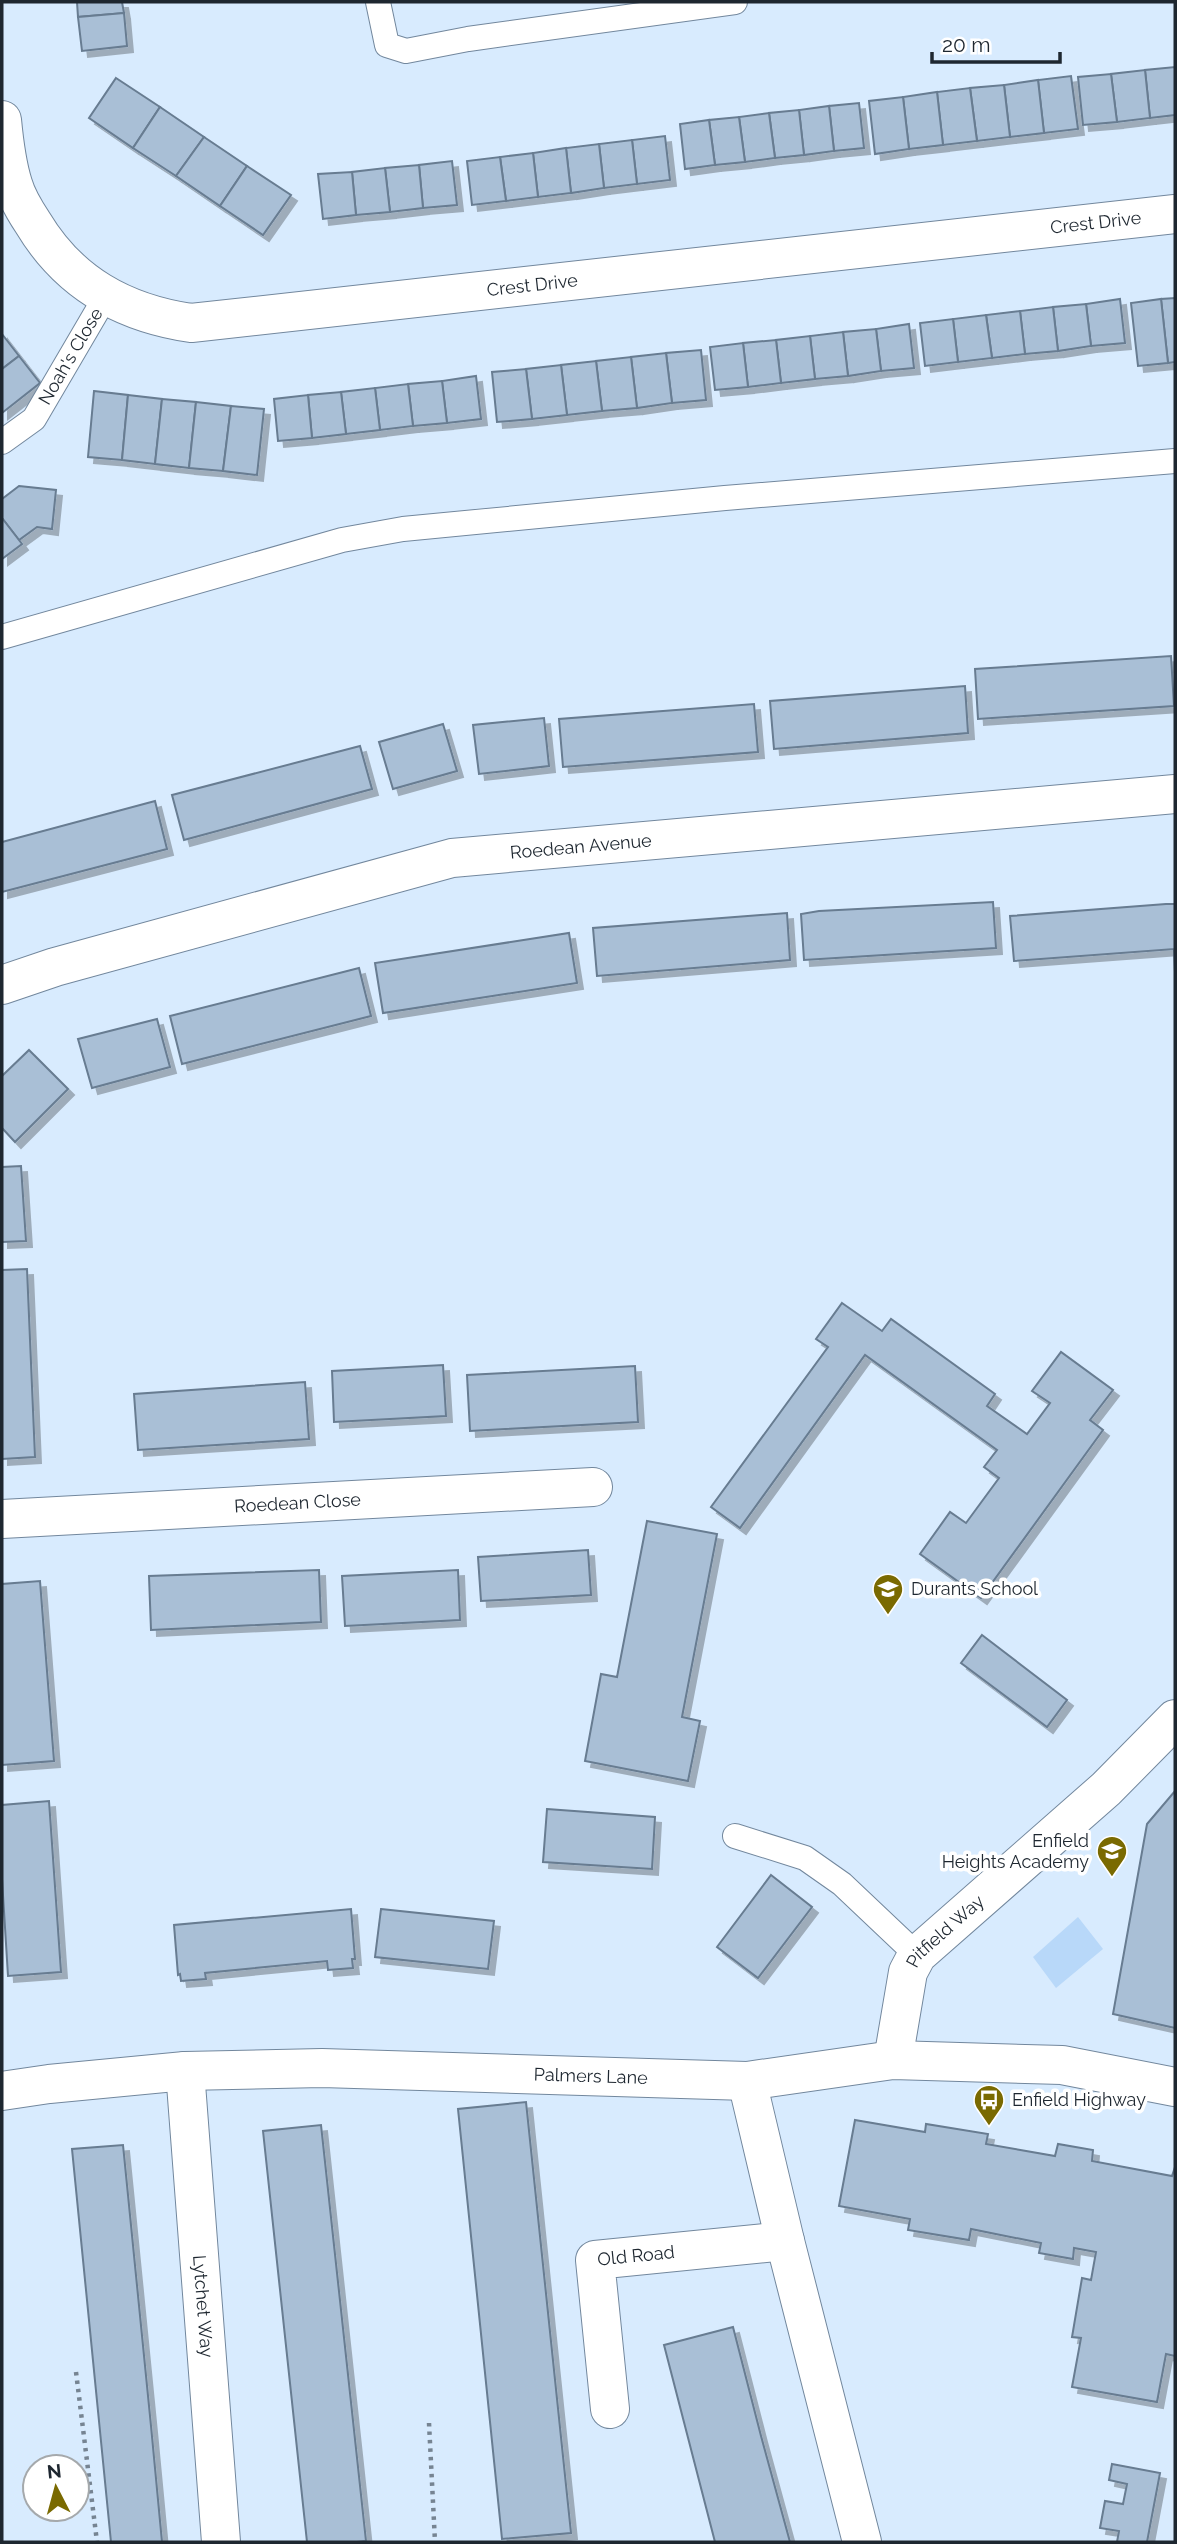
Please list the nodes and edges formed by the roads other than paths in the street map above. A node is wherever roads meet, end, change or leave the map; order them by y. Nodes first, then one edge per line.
1 (378, 2) edge
2 (735, 2) edge
3 (2, 120) edge
4 (1175, 214) edge
5 (106, 296) junction
6 (2, 442) edge
7 (1175, 461) edge
8 (2, 637) edge
9 (1175, 793) edge
10 (2, 985) edge
11 (593, 1487) dead end
12 (2, 1519) edge
13 (1175, 1719) edge
14 (735, 1836) dead end
15 (917, 1955) junction
16 (893, 2060) junction
17 (185, 2071) junction
18 (747, 2081) junction
19 (1175, 2087) edge
20 (2, 2091) edge
21 (785, 2241) junction
22 (610, 2409) dead end
23 (221, 2542) edge
24 (862, 2542) edge

1 - 2 lane
3 - 5 street, Crest Drive
4 - 5 street, Crest Drive
5 - 6 lane, Noah's Close
7 - 8 lane
9 - 10 street, Roedean Avenue
11 - 12 street, Roedean Close
13 - 15 street, Pitfield Way
14 - 15 lane
15 - 16 street, Pitfield Way
16 - 18 street, Palmers Lane
16 - 19 street, Palmers Lane
17 - 18 street, Palmers Lane
17 - 20 street, Palmers Lane
17 - 23 street, Lytchet Way
18 - 21 street
21 - 22 street, Old Road
21 - 24 street

